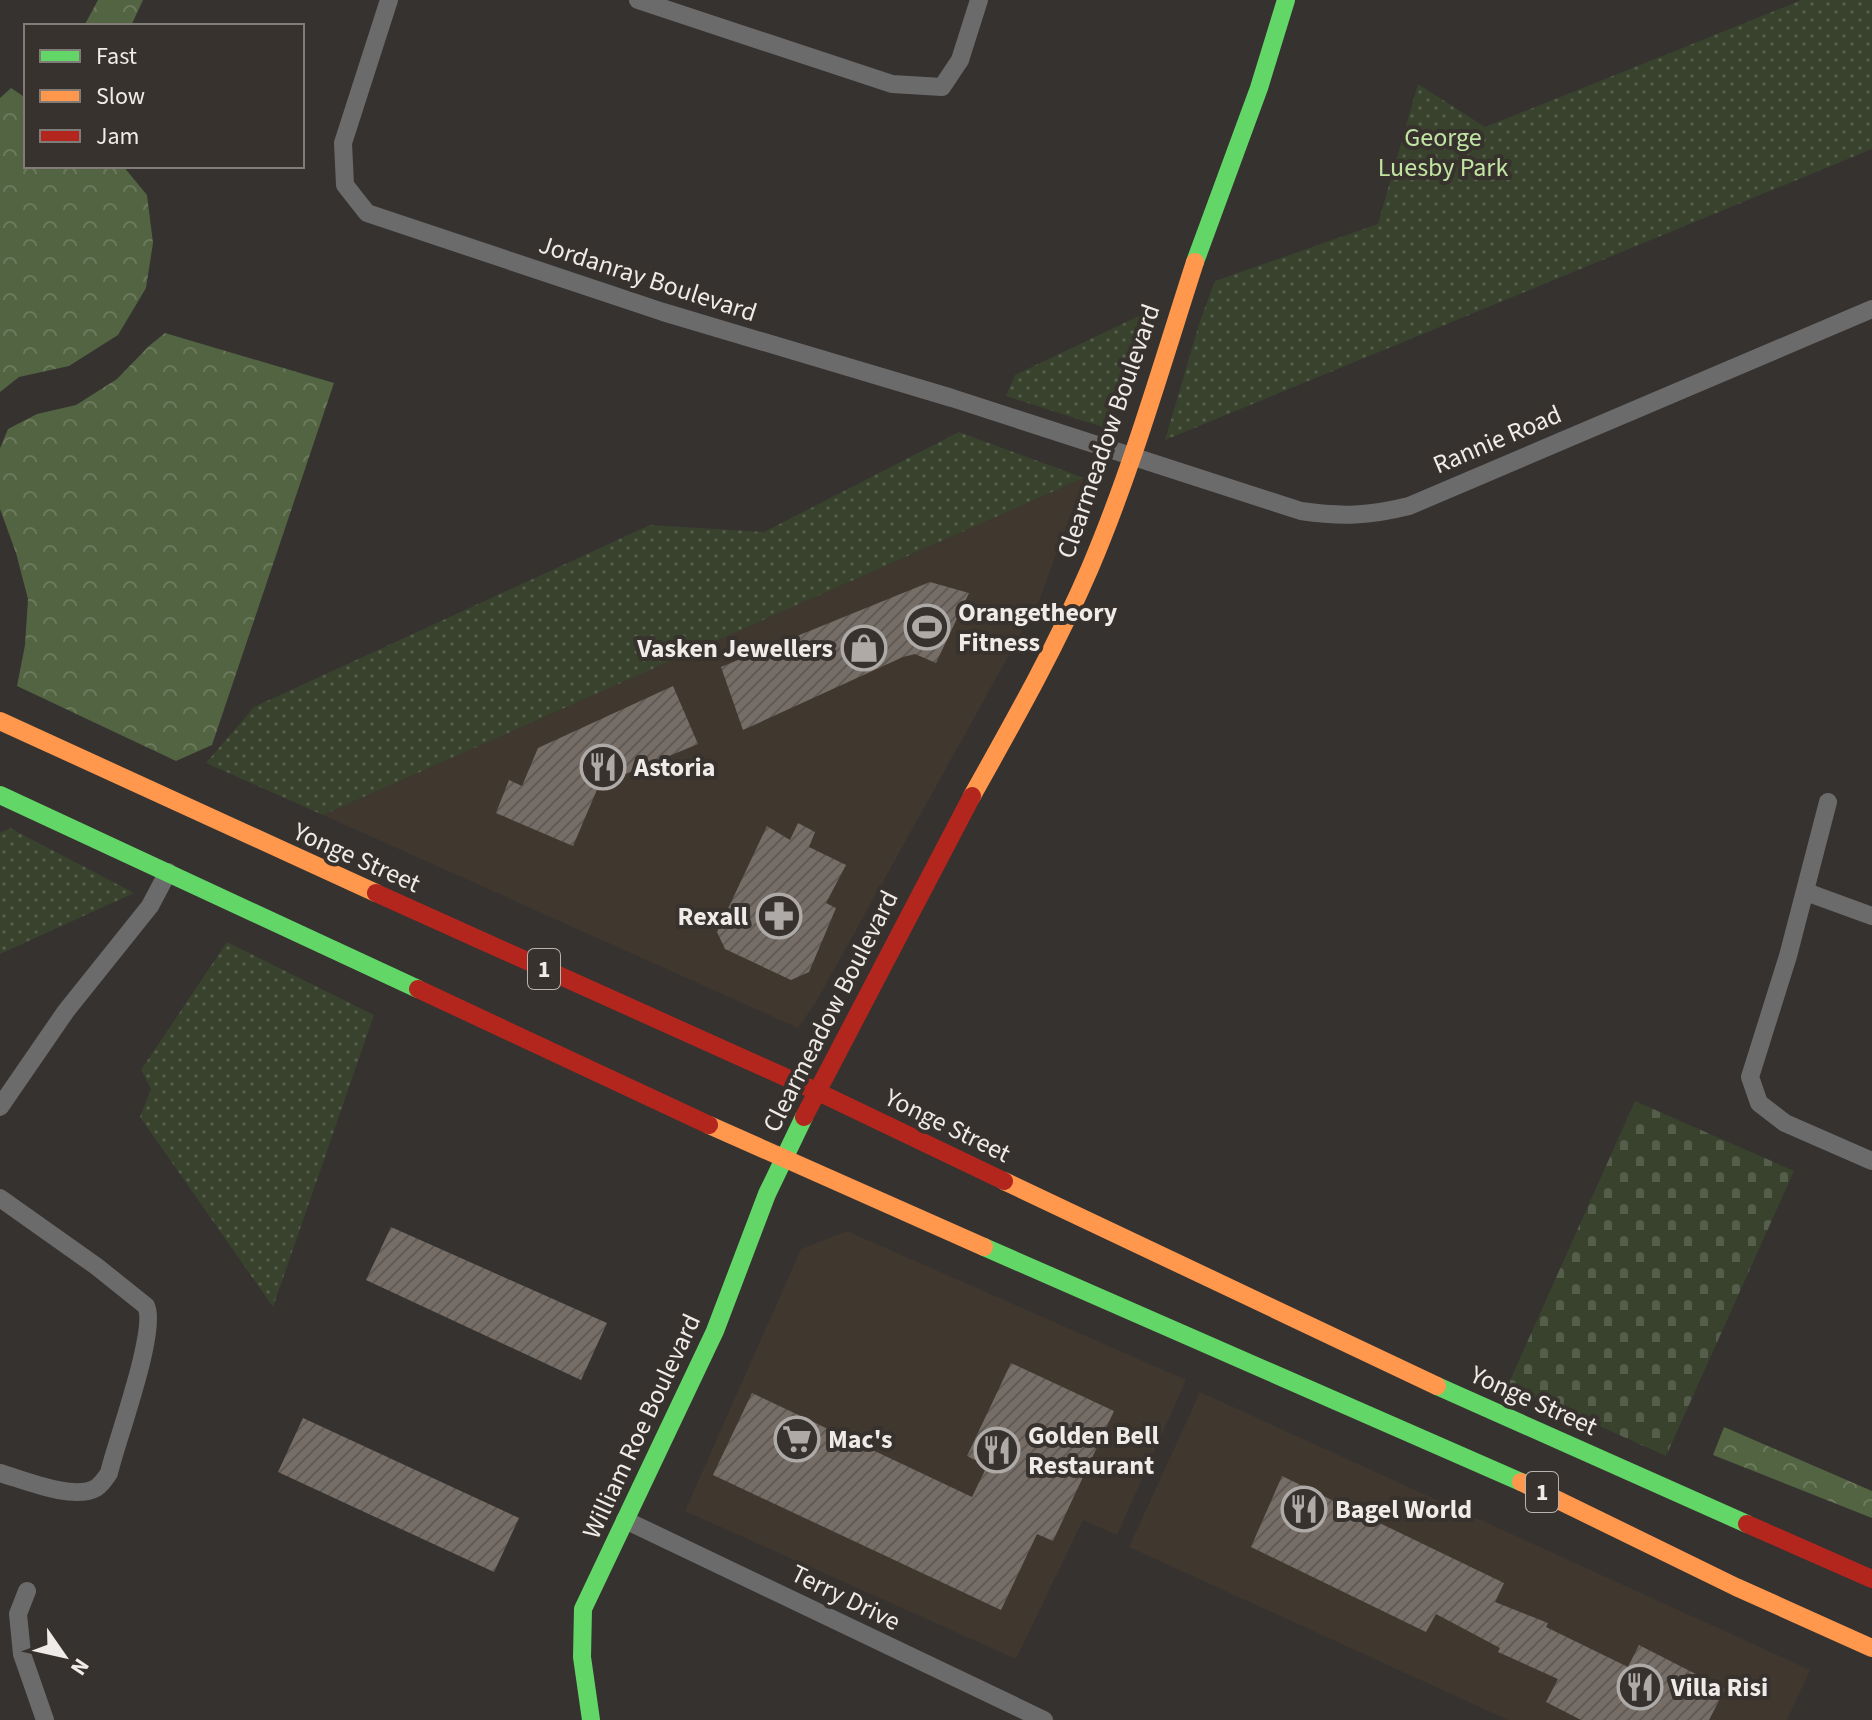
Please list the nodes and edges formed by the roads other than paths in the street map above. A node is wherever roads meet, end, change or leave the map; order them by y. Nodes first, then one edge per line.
1 (389, 0) edge
2 (638, 0) edge
3 (979, 0) edge
4 (1286, 0) edge
5 (685, 7) edge
6 (1872, 309) edge
7 (1131, 457) junction
8 (0, 721) edge
9 (0, 795) edge
10 (1828, 802) dead end
11 (168, 872) junction
12 (1806, 892) junction
13 (1872, 916) edge
14 (816, 1091) junction
15 (0, 1107) edge
16 (784, 1160) junction
17 (1872, 1161) edge
18 (0, 1198) edge
19 (0, 1473) edge
20 (625, 1520) junction
21 (1872, 1579) edge
22 (27, 1591) dead end
23 (1872, 1648) edge
24 (45, 1720) edge
25 (591, 1720) edge
26 (1044, 1720) edge

1 - 7 street, Jordanray Boulevard
2 - 5 street
3 - 5 street
4 - 7 main road, Clearmeadow Boulevard
6 - 7 street, Rannie Road
7 - 14 main road, Clearmeadow Boulevard
8 - 14 main road, Yonge Street / 1
9 - 11 main road, 1
10 - 12 street
11 - 15 street
11 - 16 main road, 1
12 - 13 street
12 - 17 street
14 - 16 main road, Clearmeadow Boulevard
14 - 21 main road, Yonge Street / 1
16 - 20 main road, William Roe Boulevard
16 - 23 main road, 1
18 - 19 street
20 - 25 main road, William Roe Boulevard
20 - 26 street, Terry Drive
22 - 24 street

